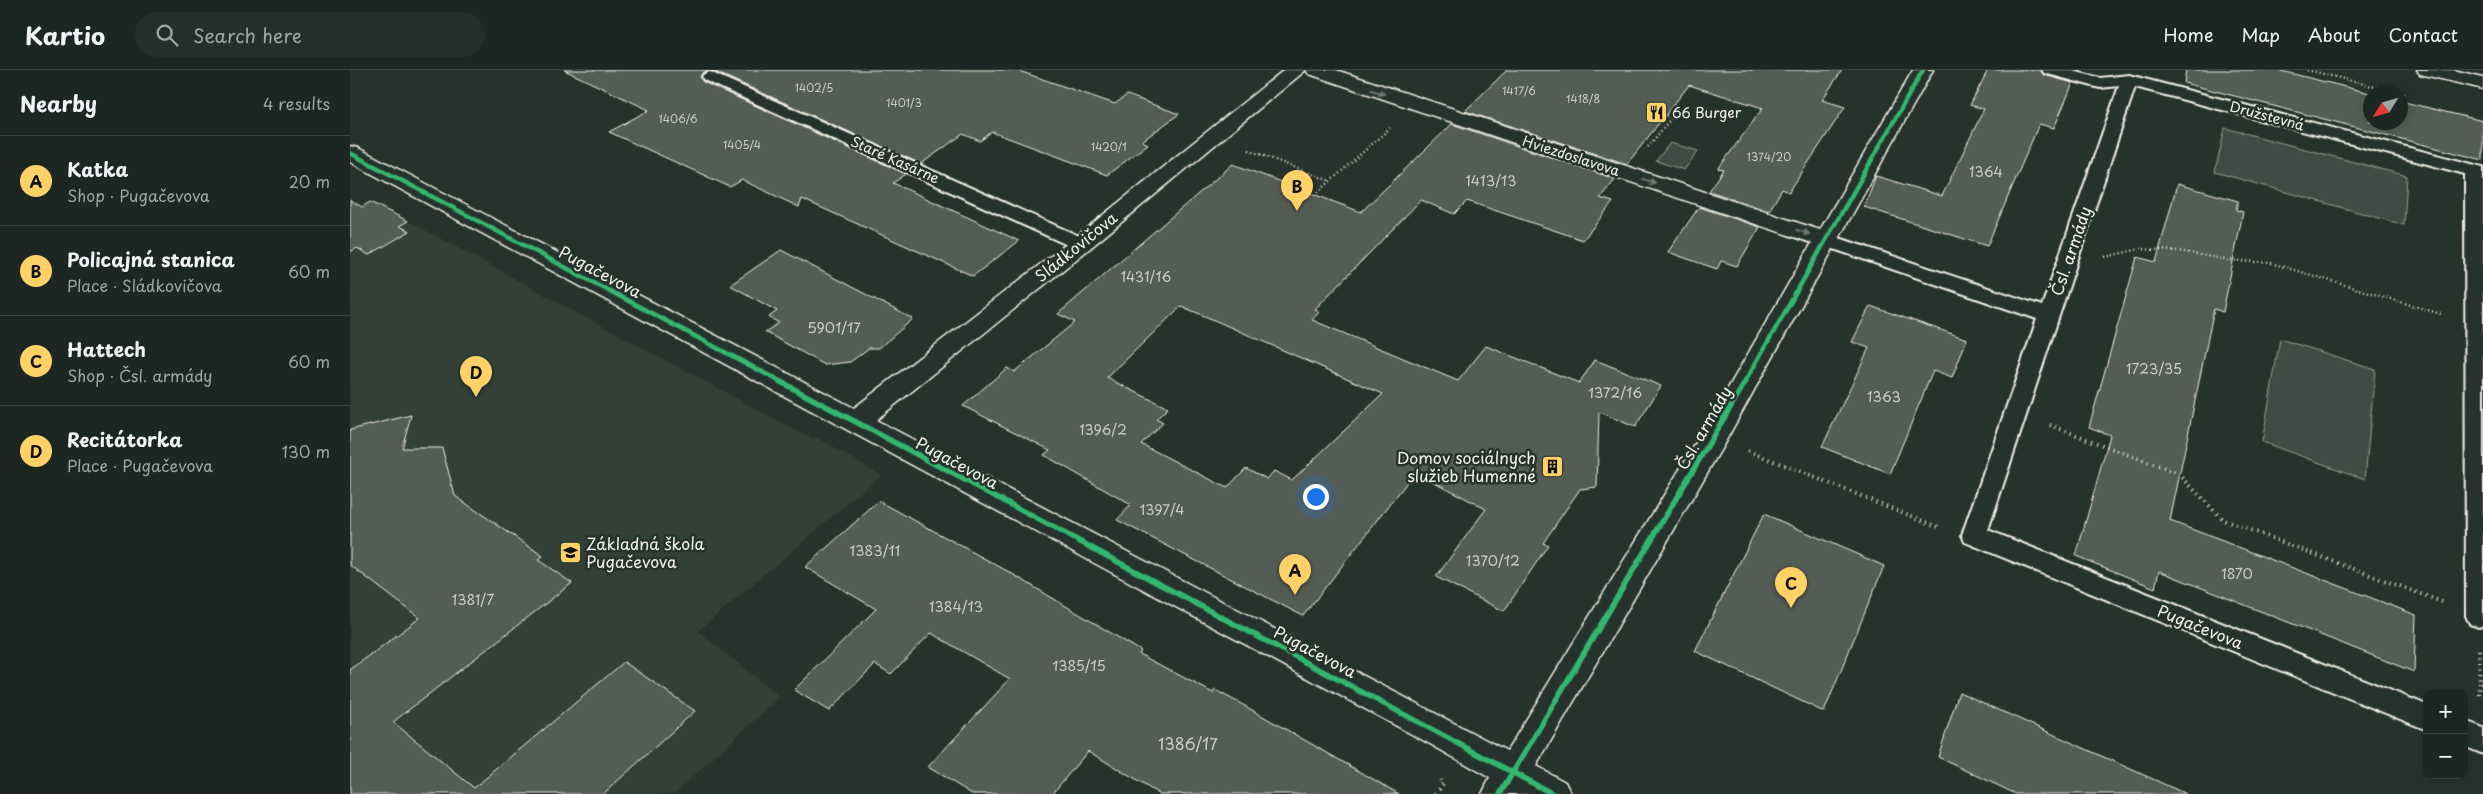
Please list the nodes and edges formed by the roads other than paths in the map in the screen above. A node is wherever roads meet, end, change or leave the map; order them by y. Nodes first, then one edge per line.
1 (1296, 70) edge
2 (1316, 70) edge
3 (1923, 70) edge
4 (2050, 70) edge
5 (2426, 70) edge
6 (710, 77) dead end
7 (2129, 80) junction
8 (2483, 84) edge
9 (350, 153) edge
10 (2478, 172) edge
11 (1826, 240) junction
12 (1081, 244) junction
13 (2048, 316) junction
14 (855, 422) junction
15 (2480, 458) edge
16 (1974, 535) joint
17 (2479, 616) road end
18 (2423, 716) edge
19 (1506, 783) edge
20 (1553, 794) edge

1 - 12 street, Sládkovičova
2 -> 11 street, Hviezdoslavova
3 - 11 street, Čsl. armády
4 - 7 lane, Družstevná
5 - 8 street
6 - 12 lane, Staré Kasárne
7 - 10 lane, Družstevná
7 - 13 lane, Čsl. armády
9 - 14 street, Pugačevova
10 - 15 lane
11 - 13 lane
11 - 19 street, Čsl. armády
12 - 14 street, Sládkovičova
13 - 16 lane, Čsl. armády
14 - 19 street, Pugačevova
15 - 17 lane
16 - 18 lane, Pugačevova
19 - 20 street, Pugačevova

